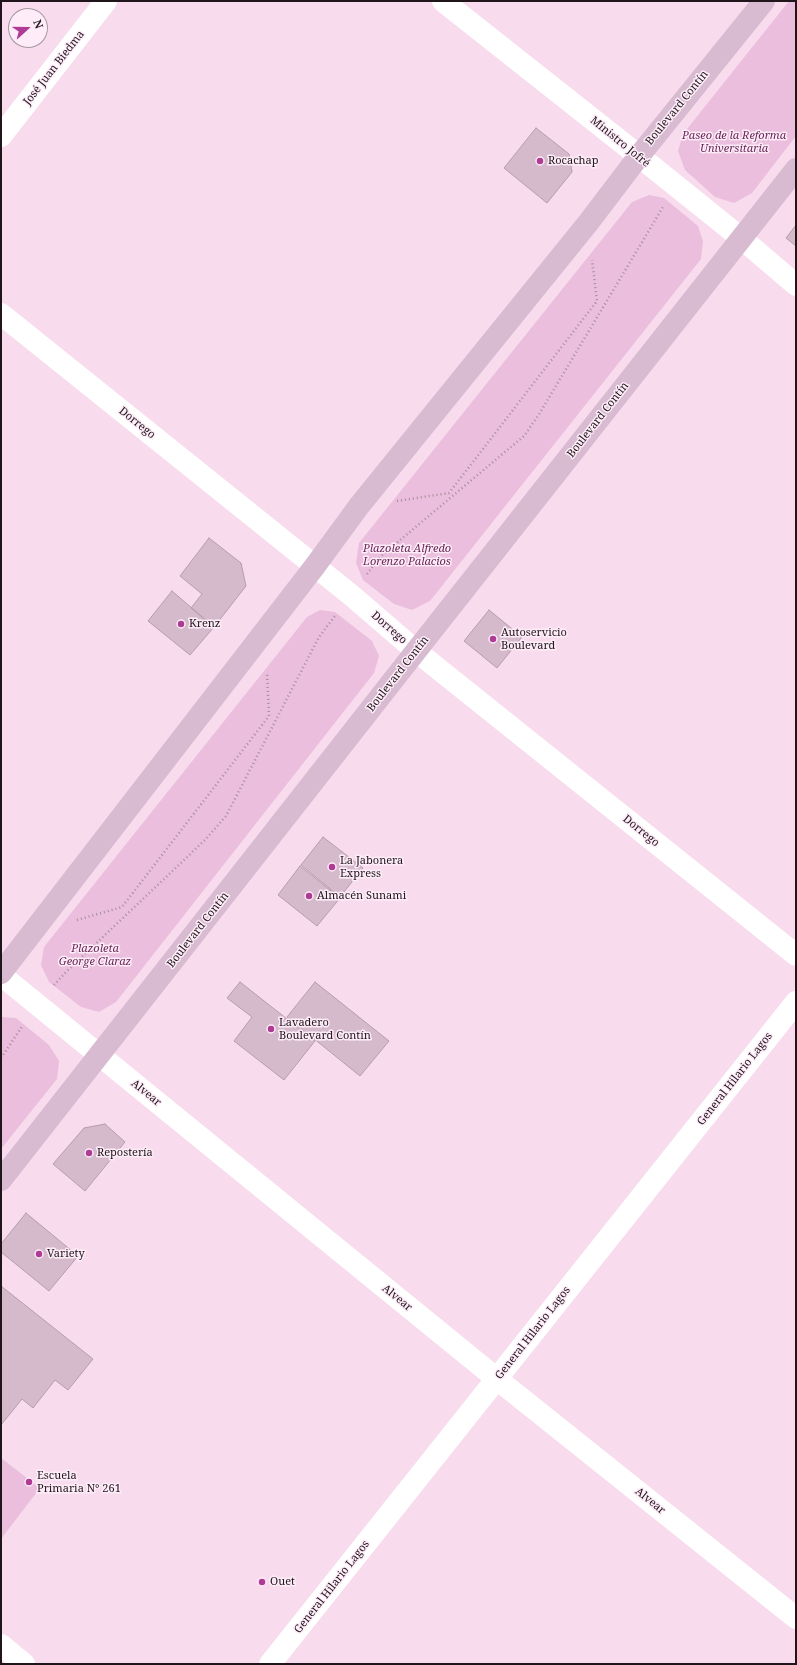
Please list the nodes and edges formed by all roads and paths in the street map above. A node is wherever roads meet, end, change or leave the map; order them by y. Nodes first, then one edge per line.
1 (106, 1) edge
2 (443, 1) edge
3 (764, 1) edge
4 (1, 136) edge
5 (639, 156) junction
6 (796, 170) edge
7 (588, 223) junction
8 (741, 238) junction
9 (796, 285) edge
10 (1, 314) edge
11 (359, 506) junction
12 (315, 566) junction
13 (264, 633) junction
14 (416, 651) junction
15 (32, 932) junction
16 (796, 955) edge
17 (1, 974) edge
18 (796, 1002) edge
19 (100, 1056) junction
20 (1, 1180) edge
21 (497, 1379) junction
22 (796, 1618) edge
23 (1, 1645) edge
24 (24, 1664) edge
25 (270, 1664) edge

1 - 4 street, José Juan Biedma
2 - 5 street, Ministro Jofré
3 - 5 main road, Boulevard Contín
5 - 7 main road, Boulevard Contín
5 - 8 street, Ministro Jofré
6 - 8 main road, Boulevard Contín
7 - 11 main road, Boulevard Contín
7 - 11 path
8 - 9 street, Ministro Jofré
8 - 14 main road, Boulevard Contín
10 - 12 street, Dorrego
11 - 12 main road, Boulevard Contín
12 - 13 main road, Boulevard Contín
12 - 14 street, Dorrego
13 - 15 main road, Boulevard Contín
13 - 15 path
14 - 16 street, Dorrego
14 - 19 main road, Boulevard Contín
15 - 17 main road, Boulevard Contín
17 - 19 street, Alvear
18 - 21 street, General Hilario Lagos
19 - 20 main road, Boulevard Contín
19 - 21 street, Alvear
21 - 22 street, Alvear
21 - 25 street, General Hilario Lagos
23 - 24 street

